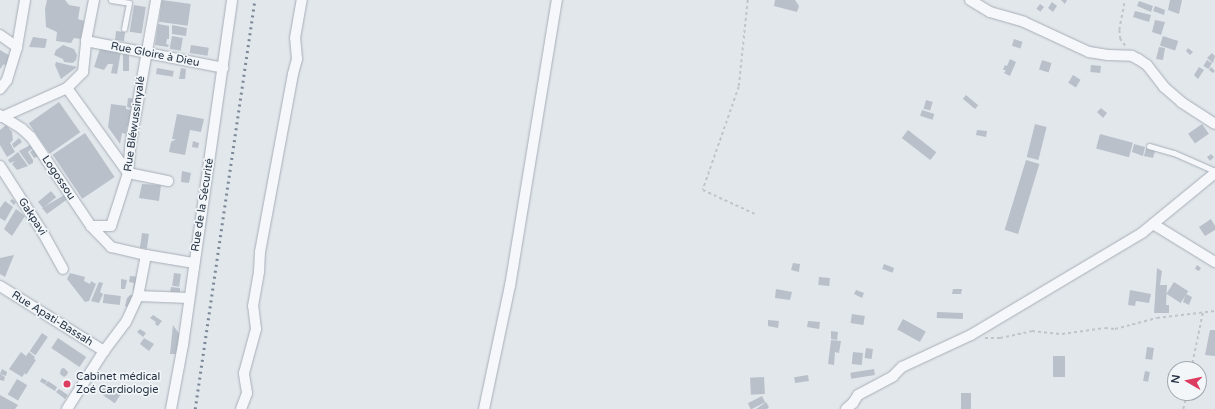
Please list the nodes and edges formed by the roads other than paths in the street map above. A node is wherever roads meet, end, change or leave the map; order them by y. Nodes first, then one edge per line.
1 (26, 0) edge
2 (94, 0) edge
3 (111, 0) edge
4 (156, 0) edge
5 (232, 0) edge
6 (302, 0) edge
7 (557, 0) edge
8 (970, 0) edge
9 (124, 30) dead end
10 (0, 35) edge
11 (86, 41) junction
12 (17, 47) junction
13 (145, 53) junction
14 (224, 68) junction
15 (67, 88) junction
16 (0, 89) edge
17 (1, 116) edge
18 (1215, 124) edge
19 (1149, 146) dead end
20 (0, 166) edge
21 (1215, 172) edge
22 (128, 173) junction
23 (168, 181) dead end
24 (1153, 224) junction
25 (91, 226) junction
26 (146, 255) junction
27 (1215, 262) edge
28 (194, 263) junction
29 (63, 269) dead end
30 (0, 286) edge
31 (138, 296) junction
32 (189, 298) junction
33 (104, 351) junction
34 (67, 409) edge
35 (171, 409) edge
36 (241, 409) edge
37 (484, 409) edge
38 (846, 409) edge

1 - 12 street
2 - 11 street
3 - 9 lane
4 - 13 street, Rue Bléwussinyalé
5 - 14 street, Rue de la Sécurité
6 - 36 street
7 - 37 street
8 - 18 street
10 - 12 street
11 - 13 street, Rue Gloire à Dieu
11 - 15 street
12 - 16 street
13 - 14 street, Rue Gloire à Dieu
13 - 22 street, Rue Bléwussinyalé
14 - 28 street, Rue de la Sécurité
15 - 17 street
15 - 22 street
17 - 25 street, Logossou
19 - 21 lane
20 - 29 street, Gakpavi
21 - 24 street
22 - 23 street
22 - 25 street, Rue Bléwussinyalé
24 - 27 street
24 - 38 street
25 - 26 street, Logossou
26 - 28 street
26 - 31 street
28 - 32 street, Rue de la Sécurité
30 - 33 street, Rue Apati-Bassah
31 - 32 street
31 - 33 street
32 - 35 street, Rue de la Sécurité
33 - 34 street

